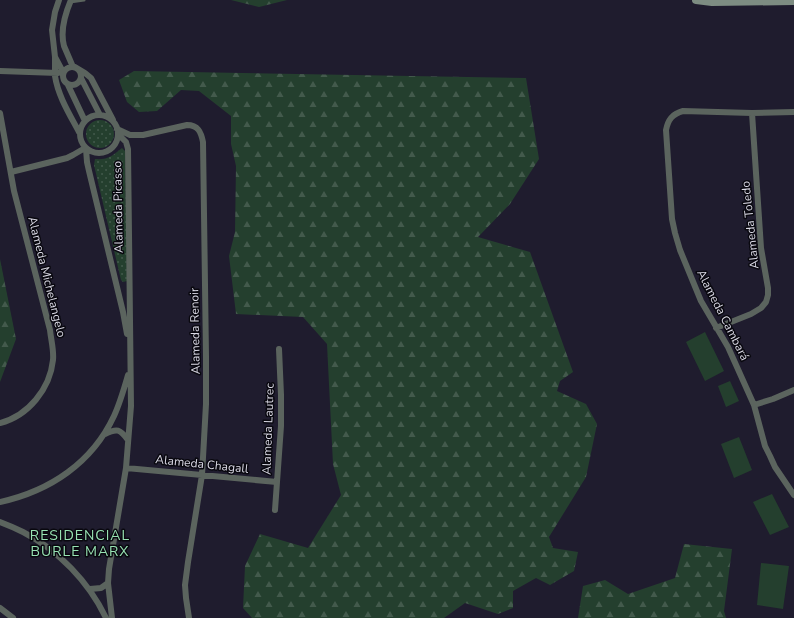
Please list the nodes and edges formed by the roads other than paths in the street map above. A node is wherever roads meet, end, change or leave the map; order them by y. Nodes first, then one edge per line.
1 (59, 0) edge
2 (84, 0) edge
3 (696, 0) edge
4 (71, 1) edge
5 (794, 1) edge
6 (55, 57) junction
7 (74, 67) junction
8 (0, 71) edge
9 (55, 73) junction
10 (63, 73) junction
11 (81, 78) junction
12 (68, 85) junction
13 (794, 112) edge
14 (0, 113) edge
15 (752, 113) junction
16 (100, 115) junction
17 (85, 121) junction
18 (117, 129) junction
19 (79, 132) junction
20 (86, 148) junction
21 (11, 172) junction
22 (130, 284) junction
23 (117, 285) junction
24 (716, 328) junction
25 (279, 349) dead end
26 (130, 352) junction
27 (130, 370) junction
28 (794, 390) edge
29 (754, 404) junction
30 (0, 423) edge
31 (105, 434) junction
32 (128, 440) junction
33 (126, 468) junction
34 (202, 475) junction
35 (277, 482) junction
36 (791, 484) edge
37 (794, 495) edge
38 (0, 502) edge
39 (275, 510) dead end
40 (0, 521) edge
41 (108, 583) junction
42 (90, 589) junction
43 (0, 608) edge
44 (13, 618) edge
45 (106, 618) edge
46 (112, 618) edge
47 (189, 618) edge

1 - 6 street, Alameda Picasso
2 - 4 lane
3 - 5 main road
4 - 7 street
6 - 9 street, Alameda Picasso
6 - 10 street, Alameda Picasso
7 - 10 street
7 - 11 street
7 - 18 street, Alameda Picasso
8 - 9 street
9 - 10 street
9 - 19 street, Alameda Picasso
10 - 12 street
11 - 12 street
11 - 16 street
12 - 17 street
13 - 15 street, Alameda Cambará
14 - 21 street, Alameda Michelangelo
15 - 24 street, Alameda Toledo
15 - 24 street, Alameda Cambará
16 - 17 street
16 - 18 street, Alameda Picasso
17 - 19 street
18 - 20 street, Alameda Picasso
18 - 22 street, Alameda Picasso
18 - 34 street, Alameda Renoir
19 - 20 street, Alameda Picasso
20 - 21 street
20 - 23 street, Alameda Picasso
21 - 30 street, Alameda Michelangelo
22 - 23 street
22 - 26 street, Alameda Picasso
23 - 26 street, Alameda Picasso
24 - 29 street, Alameda Cambará
25 - 35 street, Alameda Lautrec
26 - 27 street, Alameda Picasso
27 - 31 street, Alameda Picasso
27 - 32 street, Alameda Picasso
28 - 29 street
29 - 36 street, Alameda Cambará
31 - 32 street
31 - 38 street, Alameda Picasso
32 - 33 street, Alameda Picasso
33 - 34 street, Alameda Chagall
33 - 41 street, Alameda Picasso
34 - 35 street, Alameda Chagall
34 - 47 street, Alameda Renoir
35 - 39 street, Alameda Lautrec
36 - 37 street, Alameda Cambará
40 - 42 street
41 - 42 street
41 - 46 street, Alameda Picasso
42 - 45 street
43 - 44 street

